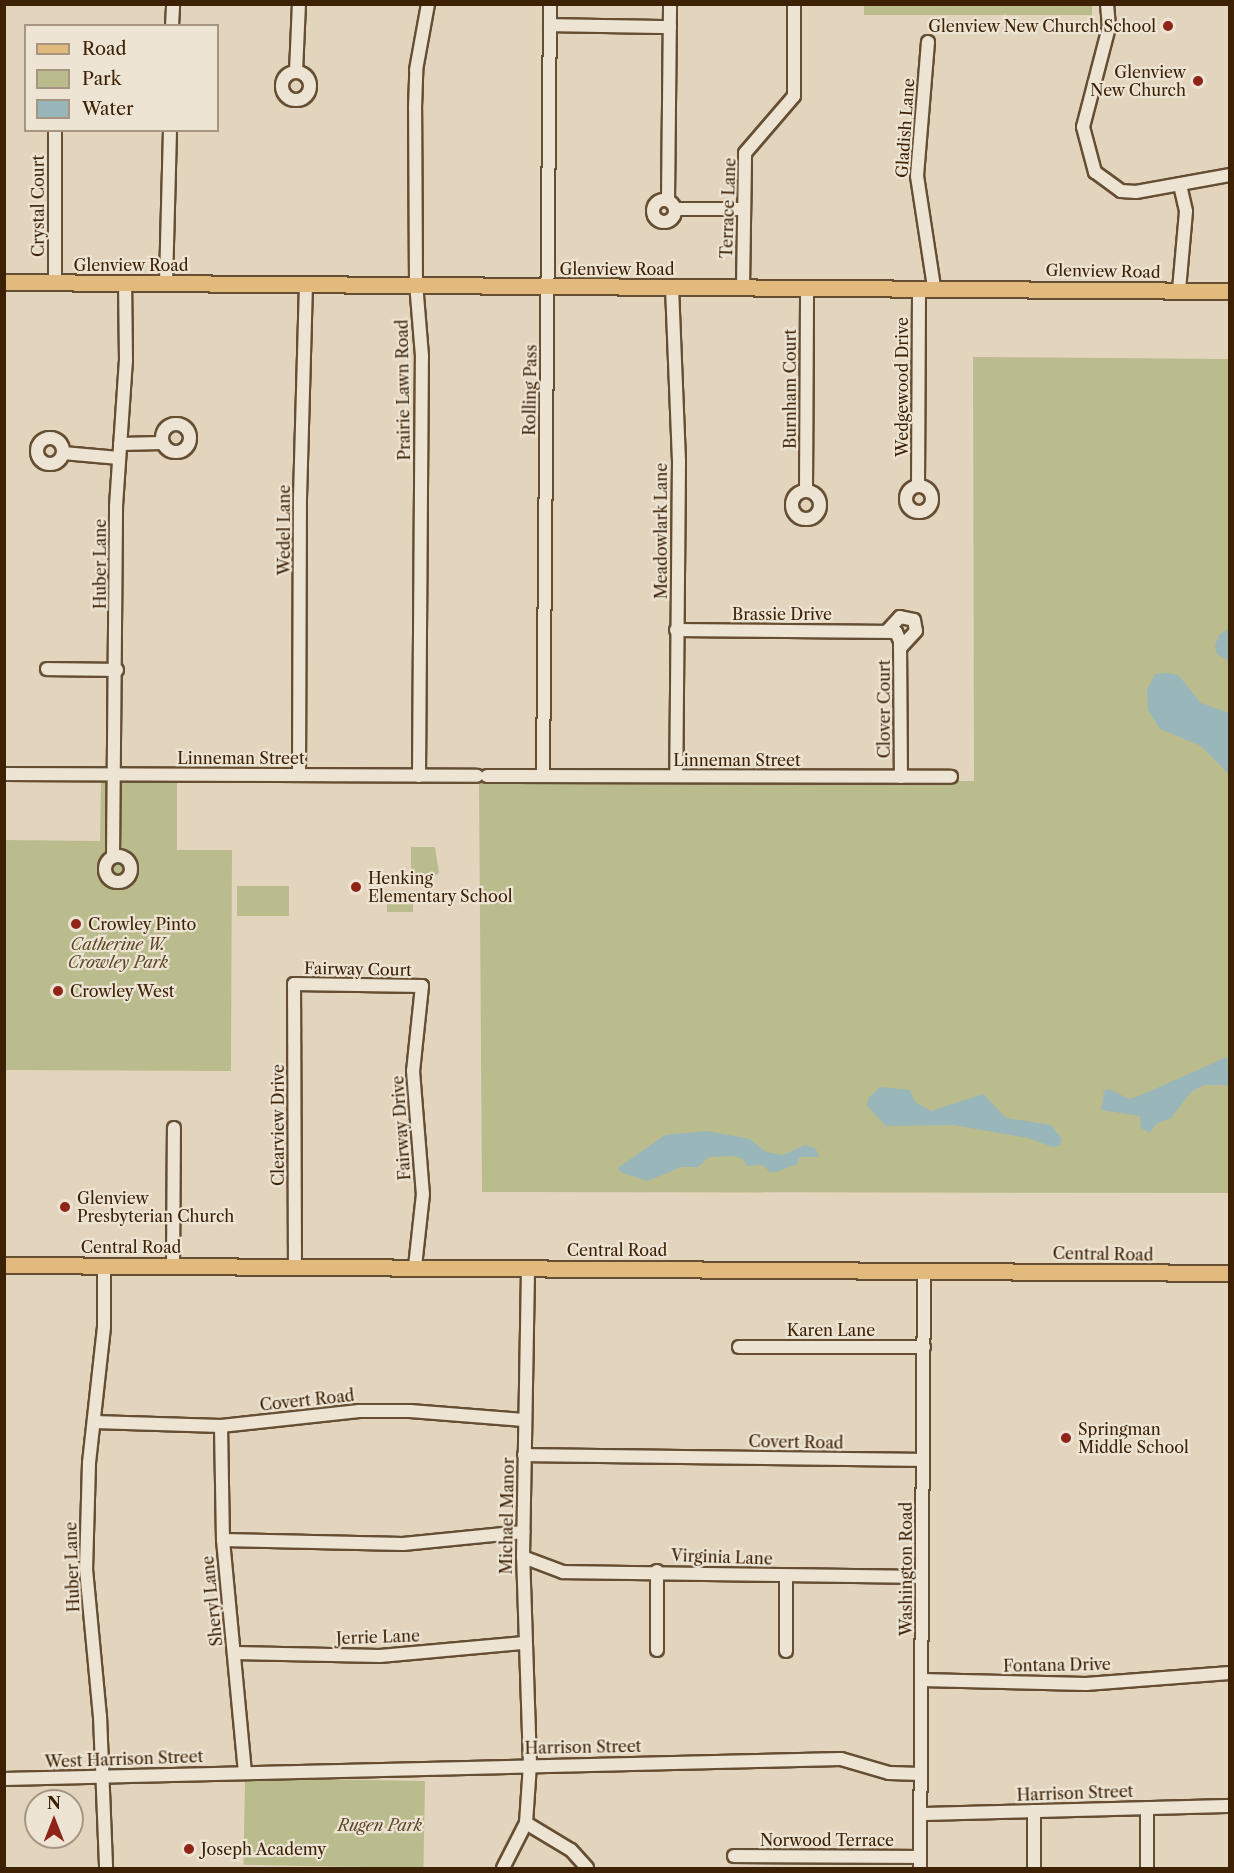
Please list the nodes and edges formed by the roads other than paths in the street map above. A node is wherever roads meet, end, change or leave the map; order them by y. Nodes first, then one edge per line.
1 (173, 4) edge
2 (299, 4) edge
3 (428, 4) edge
4 (550, 4) edge
5 (670, 4) edge
6 (794, 4) edge
7 (1107, 4) edge
8 (172, 24) edge
9 (550, 25) junction
10 (670, 27) junction
11 (928, 42) dead end
12 (296, 72) dead end
13 (55, 132) edge
14 (170, 132) edge
15 (1230, 175) edge
16 (1180, 186) junction
17 (743, 209) junction
18 (4, 282) edge
19 (54, 283) junction
20 (125, 283) junction
21 (166, 283) junction
22 (416, 283) junction
23 (306, 284) junction
24 (548, 286) junction
25 (672, 287) junction
26 (742, 287) junction
27 (807, 287) junction
28 (926, 287) junction
29 (1179, 290) junction
30 (1230, 291) edge
31 (162, 443) dead end
32 (120, 444) junction
33 (63, 453) dead end
34 (119, 458) junction
35 (918, 486) dead end
36 (806, 491) dead end
37 (676, 630) junction
38 (887, 631) junction
39 (900, 644) junction
40 (47, 669) dead end
41 (117, 670) junction
42 (4, 774) edge
43 (115, 775) junction
44 (299, 775) junction
45 (419, 776) junction
46 (543, 776) junction
47 (676, 776) junction
48 (901, 777) junction
49 (951, 777) dead end
50 (113, 857) dead end
51 (294, 984) joint
52 (422, 986) joint
53 (174, 1128) dead end
54 (4, 1265) edge
55 (104, 1265) junction
56 (173, 1266) junction
57 (295, 1266) junction
58 (415, 1267) junction
59 (528, 1268) junction
60 (924, 1270) junction
61 (1230, 1273) edge
62 (739, 1347) dead end
63 (924, 1347) junction
64 (524, 1420) junction
65 (94, 1422) junction
66 (221, 1426) junction
67 (524, 1455) junction
68 (923, 1460) junction
69 (523, 1532) junction
70 (223, 1540) junction
71 (523, 1557) junction
72 (657, 1571) junction
73 (786, 1576) junction
74 (922, 1577) junction
75 (524, 1643) junction
76 (657, 1650) dead end
77 (786, 1651) dead end
78 (234, 1653) junction
79 (1230, 1673) edge
80 (921, 1680) junction
81 (530, 1764) junction
82 (245, 1772) junction
83 (921, 1774) junction
84 (104, 1776) junction
85 (4, 1779) edge
86 (1230, 1806) edge
87 (1148, 1808) junction
88 (1034, 1811) junction
89 (921, 1814) junction
90 (526, 1823) junction
91 (734, 1856) dead end
92 (920, 1863) edge
93 (106, 1869) edge
94 (503, 1869) edge
95 (587, 1869) edge
96 (1034, 1869) edge
97 (1147, 1869) edge

1 - 8 street
2 - 12 street
3 - 22 street, Prairie Lawn Road
4 - 9 street, Rolling Pass
5 - 10 street
6 - 17 street, Terrace Lane
7 - 16 street
9 - 10 street
9 - 24 street, Rolling Pass
10 - 17 street
11 - 28 street, Gladish Lane
13 - 19 street, Crystal Court
14 - 21 street
15 - 16 street
16 - 29 street
17 - 26 street, Terrace Lane
18 - 19 main road, Glenview Road
19 - 20 main road, Glenview Road
20 - 21 main road, Glenview Road
20 - 32 street, Huber Lane
21 - 23 main road, Glenview Road
22 - 23 main road, Glenview Road
22 - 24 main road, Glenview Road
22 - 45 street, Prairie Lawn Road
23 - 44 street, Wedel Lane
24 - 25 main road, Glenview Road
24 - 46 street, Rolling Pass
25 - 26 main road, Glenview Road
25 - 37 street, Meadowlark Lane
26 - 27 main road, Glenview Road
27 - 28 main road, Glenview Road
27 - 36 street, Burnham Court
28 - 29 main road, Glenview Road
28 - 35 street, Wedgewood Drive
29 - 30 main road, Glenview Road
31 - 32 street
32 - 34 street, Huber Lane
33 - 34 street
34 - 41 street, Huber Lane
37 - 38 street, Brassie Drive
37 - 47 street, Meadowlark Lane
38 - 39 street
38 - 39 street, Brassie Drive
39 - 48 street, Clover Court
40 - 41 street
41 - 43 street, Huber Lane
42 - 43 street, Linneman Street
43 - 44 street, Linneman Street
43 - 50 street, Huber Lane
44 - 45 street, Linneman Street
45 - 46 street, Linneman Street
46 - 47 street, Linneman Street
47 - 48 street, Linneman Street
48 - 49 street, Linneman Street
51 - 52 street, Fairway Court
51 - 57 street, Clearview Drive
52 - 58 street, Fairway Drive
53 - 56 street
54 - 55 main road, Central Road
55 - 56 main road, Central Road
55 - 65 street, Huber Lane
56 - 57 main road, Central Road
57 - 58 main road, Central Road
58 - 59 main road, Central Road
59 - 60 main road, Central Road
59 - 64 street, Michael Manor
60 - 61 main road, Central Road
60 - 63 street, Washington Road
62 - 63 street, Karen Lane
63 - 68 street, Washington Road
64 - 66 street, Covert Road
64 - 67 street, Michael Manor
65 - 66 street, Covert Road
65 - 84 street, Huber Lane
66 - 70 street, Sheryl Lane
67 - 68 street, Covert Road
67 - 69 street, Michael Manor
68 - 74 street, Washington Road
69 - 70 street
69 - 71 street, Michael Manor
70 - 78 street, Sheryl Lane
71 - 72 street, Virginia Lane
71 - 75 street, Michael Manor
72 - 73 street, Virginia Lane
72 - 76 street
73 - 74 street, Virginia Lane
73 - 77 street
74 - 80 street, Washington Road
75 - 78 street, Jerrie Lane
75 - 81 street, Michael Manor
78 - 82 street, Sheryl Lane
79 - 80 street, Fontana Drive
80 - 83 street, Washington Road
81 - 82 street, Harrison Street
81 - 83 street, Harrison Street
81 - 90 street, Michael Manor
82 - 84 street, West Harrison Street
83 - 89 street, Washington Road
84 - 85 street, West Harrison Street
84 - 93 street, Huber Lane
86 - 87 street, Harrison Street
87 - 88 street, Harrison Street
87 - 97 street
88 - 89 street, Harrison Street
88 - 96 street
89 - 92 street, Washington Road
90 - 94 street
90 - 95 street
91 - 92 street, Norwood Terrace

